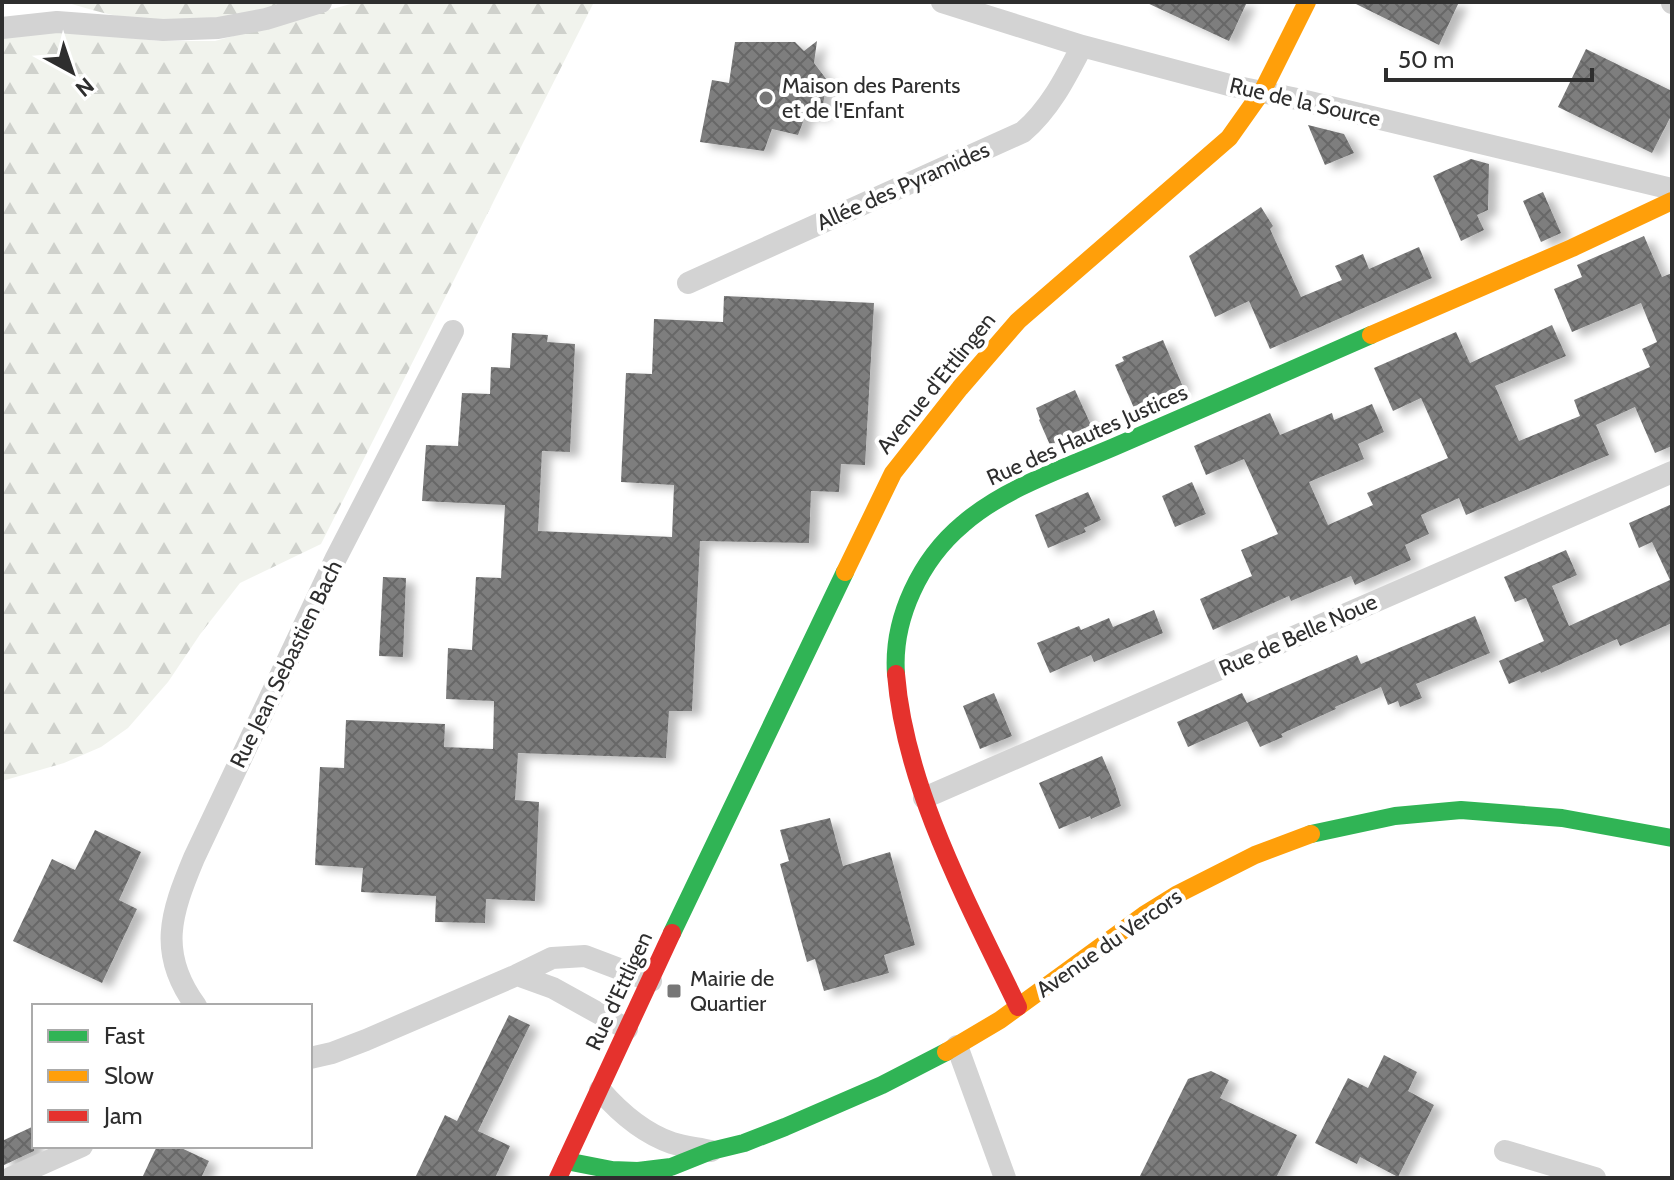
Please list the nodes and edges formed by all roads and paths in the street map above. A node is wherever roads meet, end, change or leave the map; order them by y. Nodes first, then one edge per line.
1 (321, 2) edge
2 (942, 2) edge
3 (1307, 2) edge
4 (2, 28) edge
5 (1082, 46) junction
6 (1261, 93) junction
7 (1672, 189) edge
8 (1672, 201) edge
9 (688, 283) dead end
10 (453, 331) dead end
11 (1672, 472) edge
12 (924, 798) junction
13 (1672, 838) edge
14 (681, 913) joint
15 (517, 975) junction
16 (651, 981) junction
17 (195, 1004) edge
18 (1018, 1007) junction
19 (627, 1029) junction
20 (957, 1046) junction
21 (312, 1058) edge
22 (600, 1090) junction
23 (78, 1148) edge
24 (711, 1151) junction
25 (1505, 1151) dead end
26 (566, 1161) junction
27 (10, 1178) edge
28 (558, 1178) edge
29 (1005, 1178) edge
30 (1595, 1178) edge

1 - 4 street
2 - 5 street, Rue de la Source
3 - 6 street, Avenue d'Ettlingen
5 - 6 street, Rue de la Source
5 - 9 street, Allée des Pyramides
6 - 7 street, Rue de la Source
6 - 14 street, Avenue d'Ettlingen
8 - 12 street, Rue des Hautes Justices
10 - 17 street, Rue Jean Sebastien Bach
11 - 12 street, Rue de Belle Noue
12 - 18 street, Rue des Hautes Justices
13 - 18 street, Avenue du Vercors
14 - 16 street, Rue d'Ettligen
15 - 16 street
15 - 19 street
15 - 21 street
16 - 19 street, Rue d'Ettligen
18 - 20 street, Avenue du Vercors
19 - 22 street, Rue d'Ettligen
20 - 24 street, Avenue du Vercors
20 - 29 street
22 - 24 street, Avenue du Vercors
22 - 26 street, Rue d'Ettligen
23 - 27 street
24 - 26 street, Avenue du Vercors
25 - 30 street
26 - 28 street, Rue d'Ettligen

